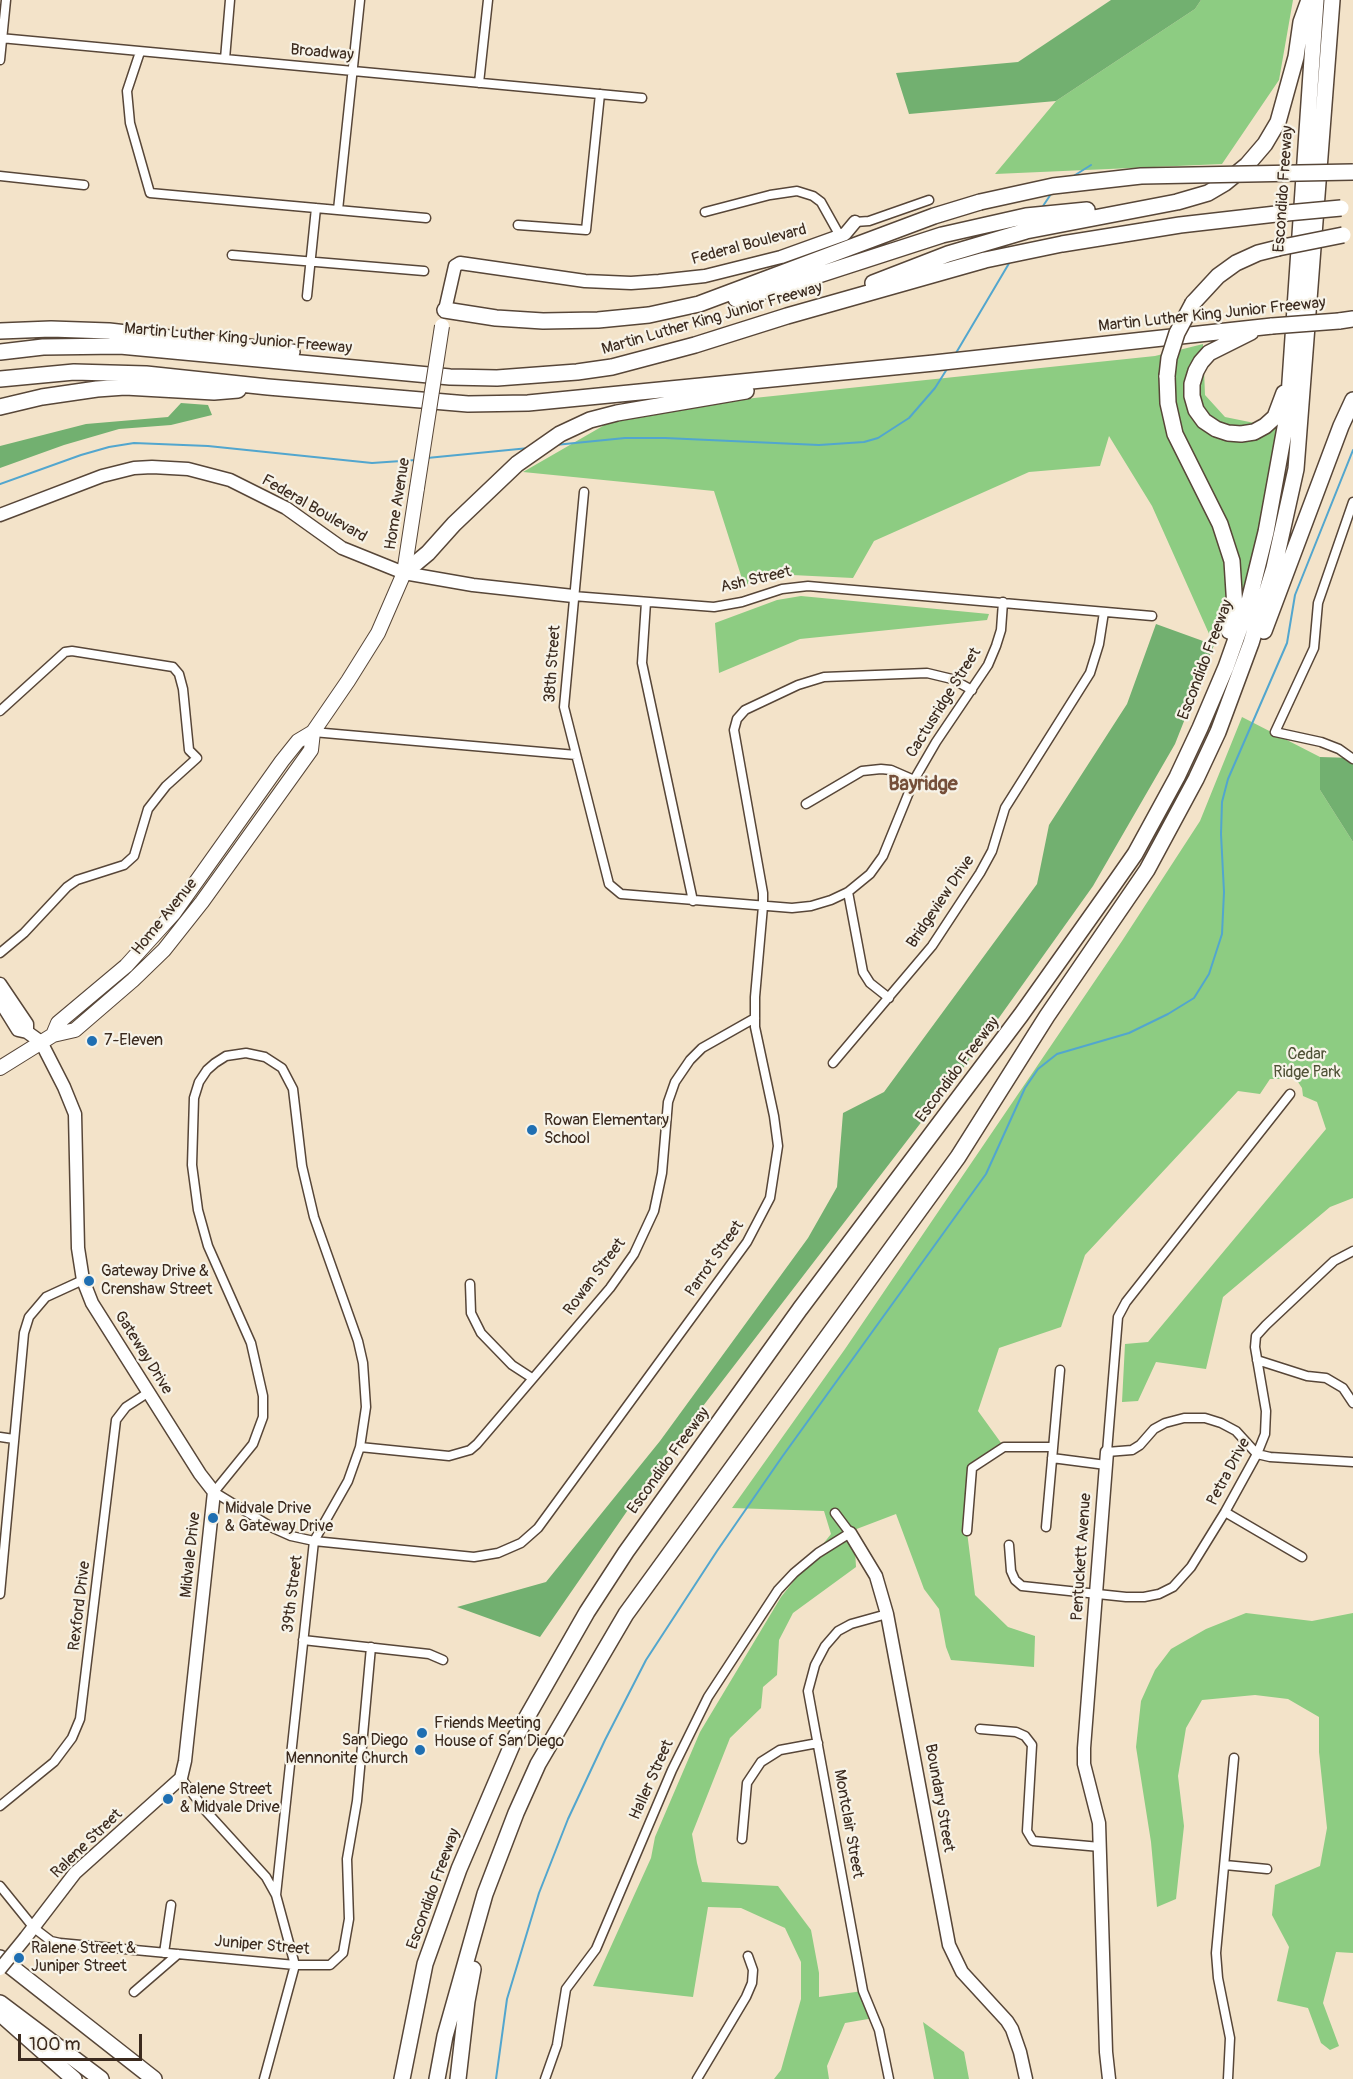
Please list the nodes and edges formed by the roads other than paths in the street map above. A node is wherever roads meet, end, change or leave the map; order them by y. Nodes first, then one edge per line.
1 (6, 0) edge
2 (230, 0) edge
3 (360, 0) edge
4 (488, 0) edge
5 (1310, 0) edge
6 (1316, 0) edge
7 (1332, 0) edge
8 (1, 38) edge
9 (140, 51) junction
10 (225, 59) junction
11 (0, 60) edge
12 (352, 71) junction
13 (479, 83) junction
14 (600, 94) junction
15 (642, 98) dead end
16 (1353, 172) edge
17 (0, 176) edge
18 (84, 185) dead end
19 (928, 200) dead end
20 (1347, 207) edge
21 (316, 208) junction
22 (338, 210) junction
23 (705, 212) dead end
24 (426, 218) dead end
25 (1054, 219) junction
26 (855, 222) joint
27 (518, 225) dead end
28 (1348, 234) edge
29 (840, 236) junction
30 (232, 255) dead end
31 (311, 261) junction
32 (460, 262) joint
33 (424, 271) dead end
34 (307, 296) dead end
35 (699, 304) junction
36 (445, 310) junction
37 (788, 316) junction
38 (1347, 319) edge
39 (1267, 326) junction
40 (0, 331) edge
41 (0, 352) edge
42 (1292, 352) junction
43 (877, 369) junction
44 (404, 372) junction
45 (0, 379) edge
46 (268, 387) junction
47 (1353, 400) edge
48 (0, 407) edge
49 (584, 492) dead end
50 (1353, 502) edge
51 (0, 515) edge
52 (404, 573) junction
53 (573, 596) junction
54 (646, 602) junction
55 (1003, 602) junction
56 (1104, 612) junction
57 (1152, 616) dead end
58 (972, 690) junction
59 (0, 711) edge
60 (1200, 728) junction
61 (313, 732) junction
62 (1218, 732) junction
63 (576, 755) junction
64 (1353, 759) edge
65 (914, 780) junction
66 (806, 804) dead end
67 (848, 892) junction
68 (693, 901) junction
69 (763, 906) junction
70 (0, 953) edge
71 (0, 984) edge
72 (889, 998) junction
73 (0, 1001) edge
74 (755, 1018) junction
75 (27, 1032) junction
76 (47, 1039) junction
77 (239, 1053) joint
78 (833, 1063) dead end
79 (0, 1068) edge
80 (1290, 1094) dead end
81 (1353, 1251) edge
82 (83, 1280) junction
83 (470, 1284) dead end
84 (1257, 1360) junction
85 (1060, 1370) dead end
86 (532, 1378) junction
87 (149, 1392) junction
88 (1353, 1403) edge
89 (0, 1437) edge
90 (14, 1439) junction
91 (360, 1447) junction
92 (1053, 1447) junction
93 (1257, 1454) junction
94 (1052, 1458) junction
95 (1106, 1458) junction
96 (1353, 1462) edge
97 (214, 1492) junction
98 (1225, 1512) junction
99 (835, 1513) dead end
100 (1046, 1527) dead end
101 (967, 1532) dead end
102 (850, 1533) junction
103 (314, 1541) junction
104 (1010, 1545) dead end
105 (1302, 1557) dead end
106 (0, 1594) edge
107 (1095, 1594) junction
108 (887, 1614) junction
109 (303, 1640) junction
110 (371, 1647) junction
111 (443, 1660) dead end
112 (559, 1729) junction
113 (980, 1729) dead end
114 (818, 1743) junction
115 (1234, 1758) dead end
116 (181, 1778) junction
117 (0, 1806) edge
118 (742, 1839) dead end
119 (1100, 1846) junction
120 (1225, 1865) junction
121 (1267, 1869) dead end
122 (0, 1886) edge
123 (276, 1895) junction
124 (171, 1905) dead end
125 (30, 1932) junction
126 (164, 1953) junction
127 (178, 1954) junction
128 (748, 1956) dead end
129 (0, 1958) edge
130 (295, 1965) junction
131 (0, 1969) edge
132 (134, 1992) dead end
133 (0, 2003) edge
134 (0, 2013) edge
135 (74, 2079) edge
136 (101, 2079) edge
137 (154, 2079) edge
138 (264, 2079) edge
139 (402, 2079) edge
140 (437, 2079) edge
141 (458, 2079) edge
142 (545, 2079) edge
143 (697, 2079) edge
144 (889, 2079) edge
145 (1026, 2079) edge
146 (1109, 2079) edge
147 (1228, 2079) edge

1 - 8 street
2 - 10 street
3 - 12 street
4 - 13 street
5 - 25 highway
6 - 42 highway, Escondido Freeway
7 - 62 highway, Escondido Freeway
8 - 9 street, Broadway
8 - 11 street
9 - 10 street, Broadway
9 - 21 street
10 - 12 street, Broadway
12 - 13 street, Broadway
12 - 22 street
13 - 14 street, Broadway
14 - 15 street, Broadway
14 - 27 street
16 - 35 highway, bridge
17 - 18 street
19 - 26 street, Federal Boulevard
20 - 37 highway, Martin Luther King Junior Freeway, bridge
21 - 22 street
21 - 31 street
22 - 24 street
23 - 29 street
25 - 35 highway
25 - 37 highway
26 - 29 street, Federal Boulevard
28 - 60 highway, bridge
29 - 32 street, Federal Boulevard
30 - 31 street
31 - 33 street
31 - 34 street
32 - 36 street, Home Avenue
35 - 36 highway
36 - 52 main road, Home Avenue, bridge
37 - 44 highway, Martin Luther King Junior Freeway
38 - 39 highway, Martin Luther King Junior Freeway, bridge
39 - 42 highway
39 - 43 highway, Martin Luther King Junior Freeway
40 - 44 highway
41 - 44 highway, Martin Luther King Junior Freeway
42 - 60 highway, Escondido Freeway
43 - 46 highway, Martin Luther King Junior Freeway
43 - 52 highway
45 - 46 highway, Martin Luther King Junior Freeway
46 - 48 highway
47 - 62 highway
49 - 53 street, 38th Street
50 - 64 street
51 - 52 street, Federal Boulevard
52 - 53 street, Ash Street
52 - 61 main road, Home Avenue
53 - 54 street, Ash Street
53 - 63 street, 38th Street
54 - 55 street, Ash Street
54 - 68 street
55 - 56 street, Ash Street
55 - 58 street, Cactusridge Street
56 - 57 street, Ash Street
56 - 72 street, Bridgeview Drive
58 - 65 street, Cactusridge Street
58 - 69 street, Parrot Street
59 - 70 street
60 - 139 highway, Escondido Freeway
61 - 63 street
61 - 76 main road, Home Avenue
62 - 112 highway, Escondido Freeway
63 - 68 street, 38th Street
65 - 66 street
65 - 67 street, Cactusridge Street
67 - 69 street, Cactusridge Street
67 - 72 street
68 - 69 street, Cactusridge Street
69 - 74 street, Parrot Street
71 - 75 street
72 - 78 street, Bridgeview Drive
73 - 75 street
74 - 86 street, Rowan Street
74 - 103 street, Parrot Street
75 - 76 street
76 - 79 main road, Home Avenue
76 - 82 street, Gateway Drive
77 - 91 street, 39th Street
77 - 97 street, Midvale Drive
80 - 95 street, Pentuckett Avenue
81 - 84 street, Petra Drive
82 - 87 street, Gateway Drive
82 - 90 street
83 - 86 street
84 - 88 street
84 - 93 street, Petra Drive
85 - 92 street
86 - 91 street, Rowan Street
87 - 97 street, Gateway Drive
87 - 117 street, Rexford Drive
89 - 90 street
90 - 106 street
91 - 103 street, 39th Street
92 - 94 street
92 - 101 street
93 - 95 street
93 - 96 street
93 - 98 street, Petra Drive
94 - 95 street
94 - 100 street
95 - 107 street, Pentuckett Avenue
97 - 103 street, Gateway Drive
97 - 116 street, Midvale Drive
98 - 105 street
98 - 107 street, Petra Drive
99 - 102 street, Boundary Street
102 - 108 street, Boundary Street
102 - 142 street, Haller Street
103 - 109 street, 39th Street
104 - 107 street, Petra Drive
107 - 119 street, Pentuckett Avenue
108 - 114 street, Montclair Street
108 - 145 street, Boundary Street
109 - 110 street
109 - 123 street, 39th Street
110 - 111 street
110 - 130 street, Juniper Street
112 - 140 highway, Escondido Freeway
112 - 141 highway
113 - 119 street
114 - 118 street
114 - 144 street, Montclair Street
115 - 120 street
116 - 123 street
116 - 125 street, Ralene Street
119 - 146 street, Pentuckett Avenue
120 - 121 street
120 - 147 street
122 - 125 street, Juniper Street
123 - 130 street, 39th Street
124 - 126 street
125 - 126 street, Juniper Street
125 - 131 street, Ralene Street, bridge
126 - 127 street, Juniper Street
127 - 130 street, Juniper Street
127 - 132 street
128 - 143 street
129 - 137 highway
130 - 138 street
133 - 136 highway
134 - 135 highway

